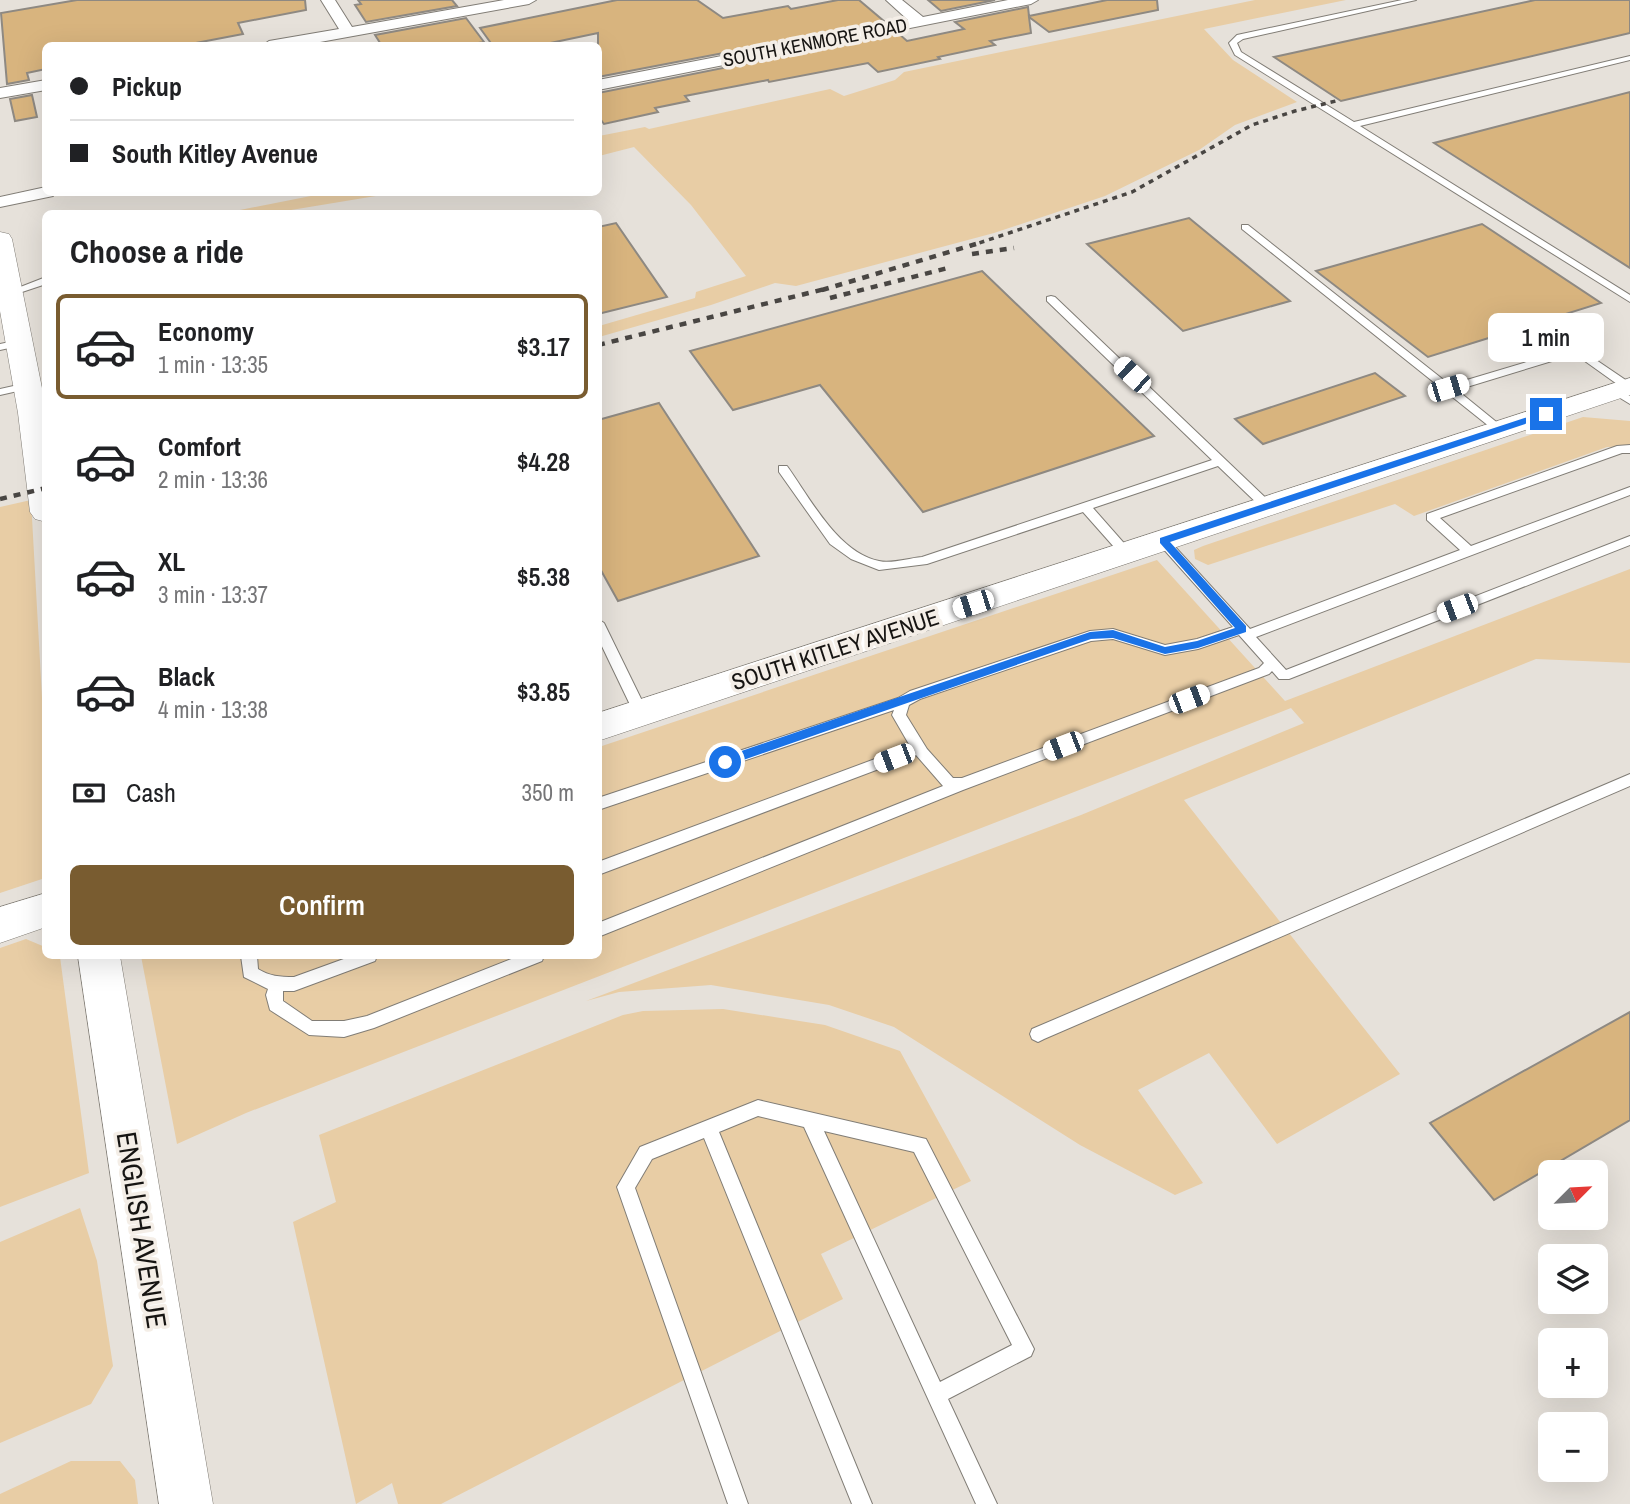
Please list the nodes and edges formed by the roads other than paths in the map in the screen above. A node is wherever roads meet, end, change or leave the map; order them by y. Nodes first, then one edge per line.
1 (328, 0) edge
2 (529, 0) edge
3 (893, 0) edge
4 (1031, 0) edge
5 (1412, 0) edge
6 (920, 22) junction
7 (348, 32) junction
8 (292, 42) edge
9 (1630, 58) edge
10 (602, 84) edge
11 (42, 86) edge
12 (0, 93) edge
13 (1352, 125) junction
14 (42, 193) edge
15 (0, 202) edge
16 (1245, 227) dead end
17 (0, 240) edge
18 (42, 281) edge
19 (10, 293) junction
20 (1051, 299) dead end
21 (1630, 299) edge
22 (10, 345) edge
23 (27, 386) junction
24 (1448, 388) junction
25 (1626, 391) edge
26 (0, 392) edge
27 (1499, 429) junction
28 (41, 437) edge
29 (1630, 449) edge
30 (1220, 461) junction
31 (783, 469) dead end
32 (1630, 491) edge
33 (1267, 506) junction
34 (1085, 507) junction
35 (1630, 540) edge
36 (1163, 541) junction
37 (1469, 551) junction
38 (1126, 553) junction
39 (602, 630) edge
40 (1245, 632) junction
41 (1272, 663) junction
42 (902, 702) junction
43 (642, 713) junction
44 (602, 726) edge
45 (919, 748) junction
46 (1630, 780) edge
47 (963, 784) junction
48 (602, 803) edge
49 (602, 867) edge
50 (42, 911) edge
51 (0, 926) edge
52 (602, 928) edge
53 (99, 959) edge
54 (249, 959) edge
55 (361, 959) edge
56 (528, 959) edge
57 (278, 984) junction
58 (1038, 1034) dead end
59 (810, 1120) junction
60 (709, 1128) junction
61 (936, 1395) junction
62 (186, 1504) edge
63 (738, 1504) edge
64 (862, 1504) edge
65 (987, 1504) edge

1 - 7 street
2 - 7 street
3 - 6 street
4 - 6 street, SOUTH KENMORE ROAD
5 - 13 lane
6 - 10 street, SOUTH KENMORE ROAD
7 - 8 street
9 - 13 lane
11 - 12 street
13 - 21 lane
14 - 15 street
16 - 24 lane
17 - 19 street
18 - 19 lane
19 - 22 street
20 - 30 lane
22 - 23 street
23 - 26 lane
23 - 28 street
24 - 25 lane
24 - 27 lane
25 - 27 street, SOUTH KITLEY AVENUE
27 - 33 street, SOUTH KITLEY AVENUE
29 - 37 lane
30 - 33 lane
30 - 34 lane
31 - 34 lane
32 - 37 lane
33 - 36 street, SOUTH KITLEY AVENUE
34 - 38 lane
35 - 41 lane
36 - 38 street, SOUTH KITLEY AVENUE
36 - 40 lane
37 - 40 lane
38 - 43 street, SOUTH KITLEY AVENUE
39 - 43 lane
40 - 41 lane
40 - 42 lane
41 - 47 lane
42 - 45 lane
42 - 48 lane
43 - 44 street, SOUTH KITLEY AVENUE
45 - 47 lane
45 - 49 lane
46 - 58 lane
47 - 52 lane
50 - 51 street
53 - 62 street, ENGLISH AVENUE
54 - 57 lane
55 - 57 lane
56 - 57 lane
59 - 60 lane
59 - 61 lane
59 - 61 lane
60 - 63 lane
60 - 64 lane
61 - 65 lane

